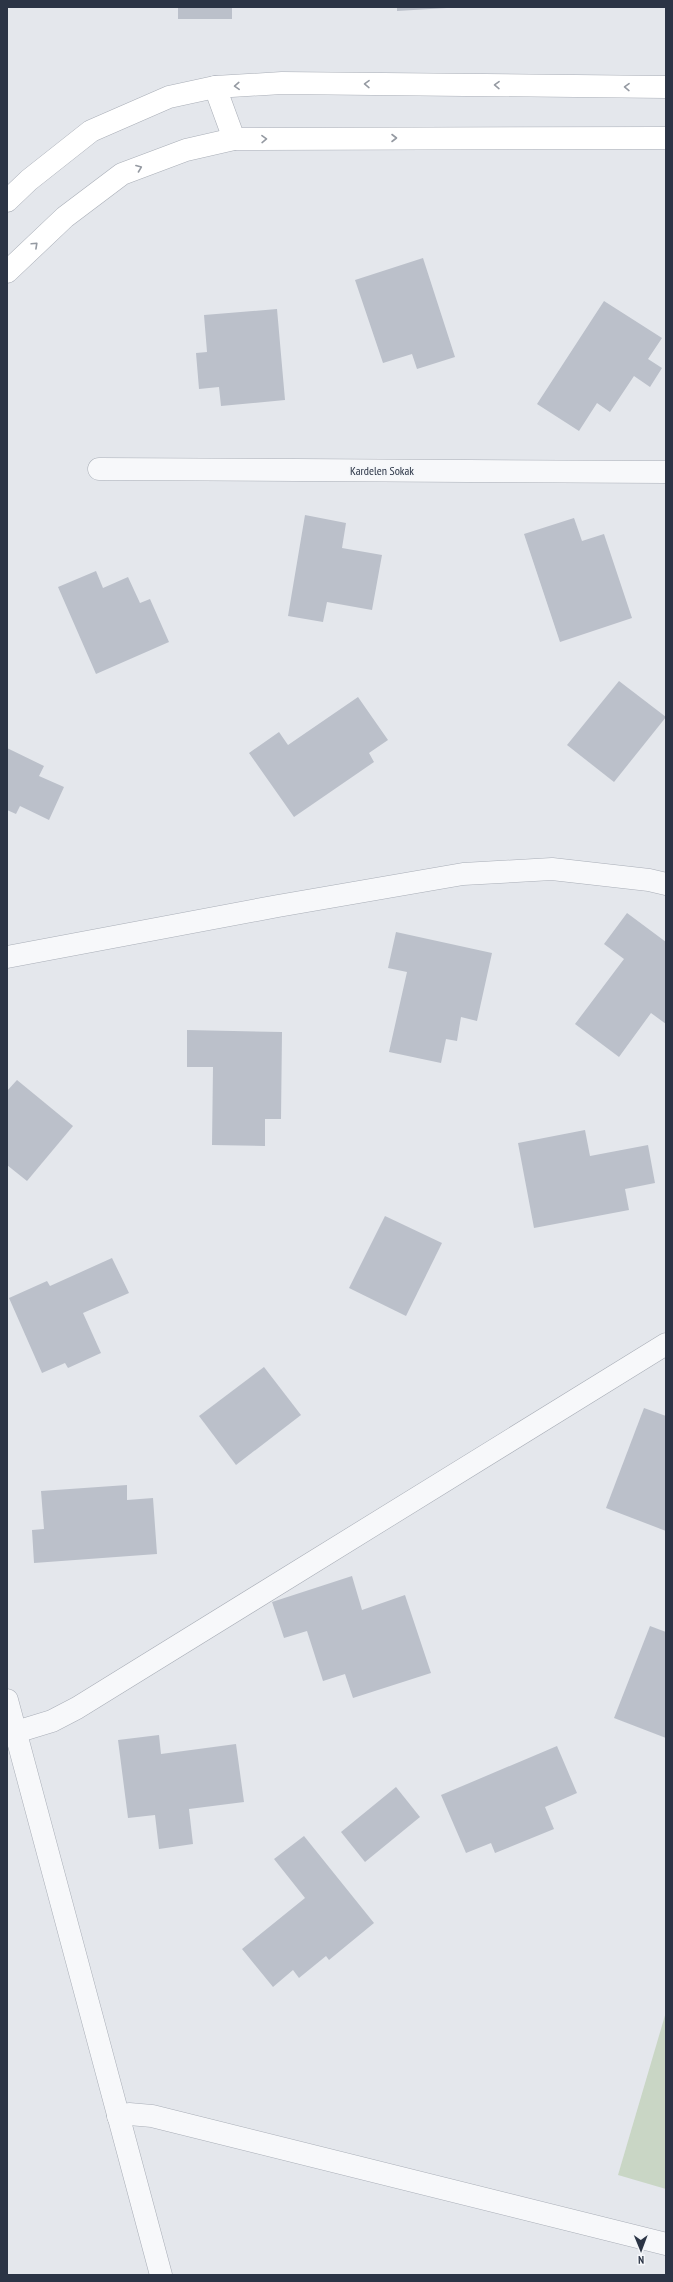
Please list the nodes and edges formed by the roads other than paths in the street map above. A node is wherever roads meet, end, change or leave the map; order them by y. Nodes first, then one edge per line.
1 (215, 87) junction
2 (666, 87) edge
3 (666, 138) edge
4 (234, 139) junction
5 (7, 201) edge
6 (7, 272) edge
7 (99, 469) dead end
8 (666, 472) edge
9 (666, 884) edge
10 (7, 957) edge
11 (666, 1344) edge
12 (7, 1700) edge
13 (16, 1732) junction
14 (118, 2116) junction
15 (666, 2244) edge
16 (161, 2275) edge

2 -> 1 main road
1 - 4 main road
1 - 5 main road
4 -> 3 main road
6 -> 4 main road
7 - 8 street, Kardelen Sokak
9 - 10 street
11 - 13 street
12 - 13 street
13 - 14 street
14 - 15 street
14 - 16 street

